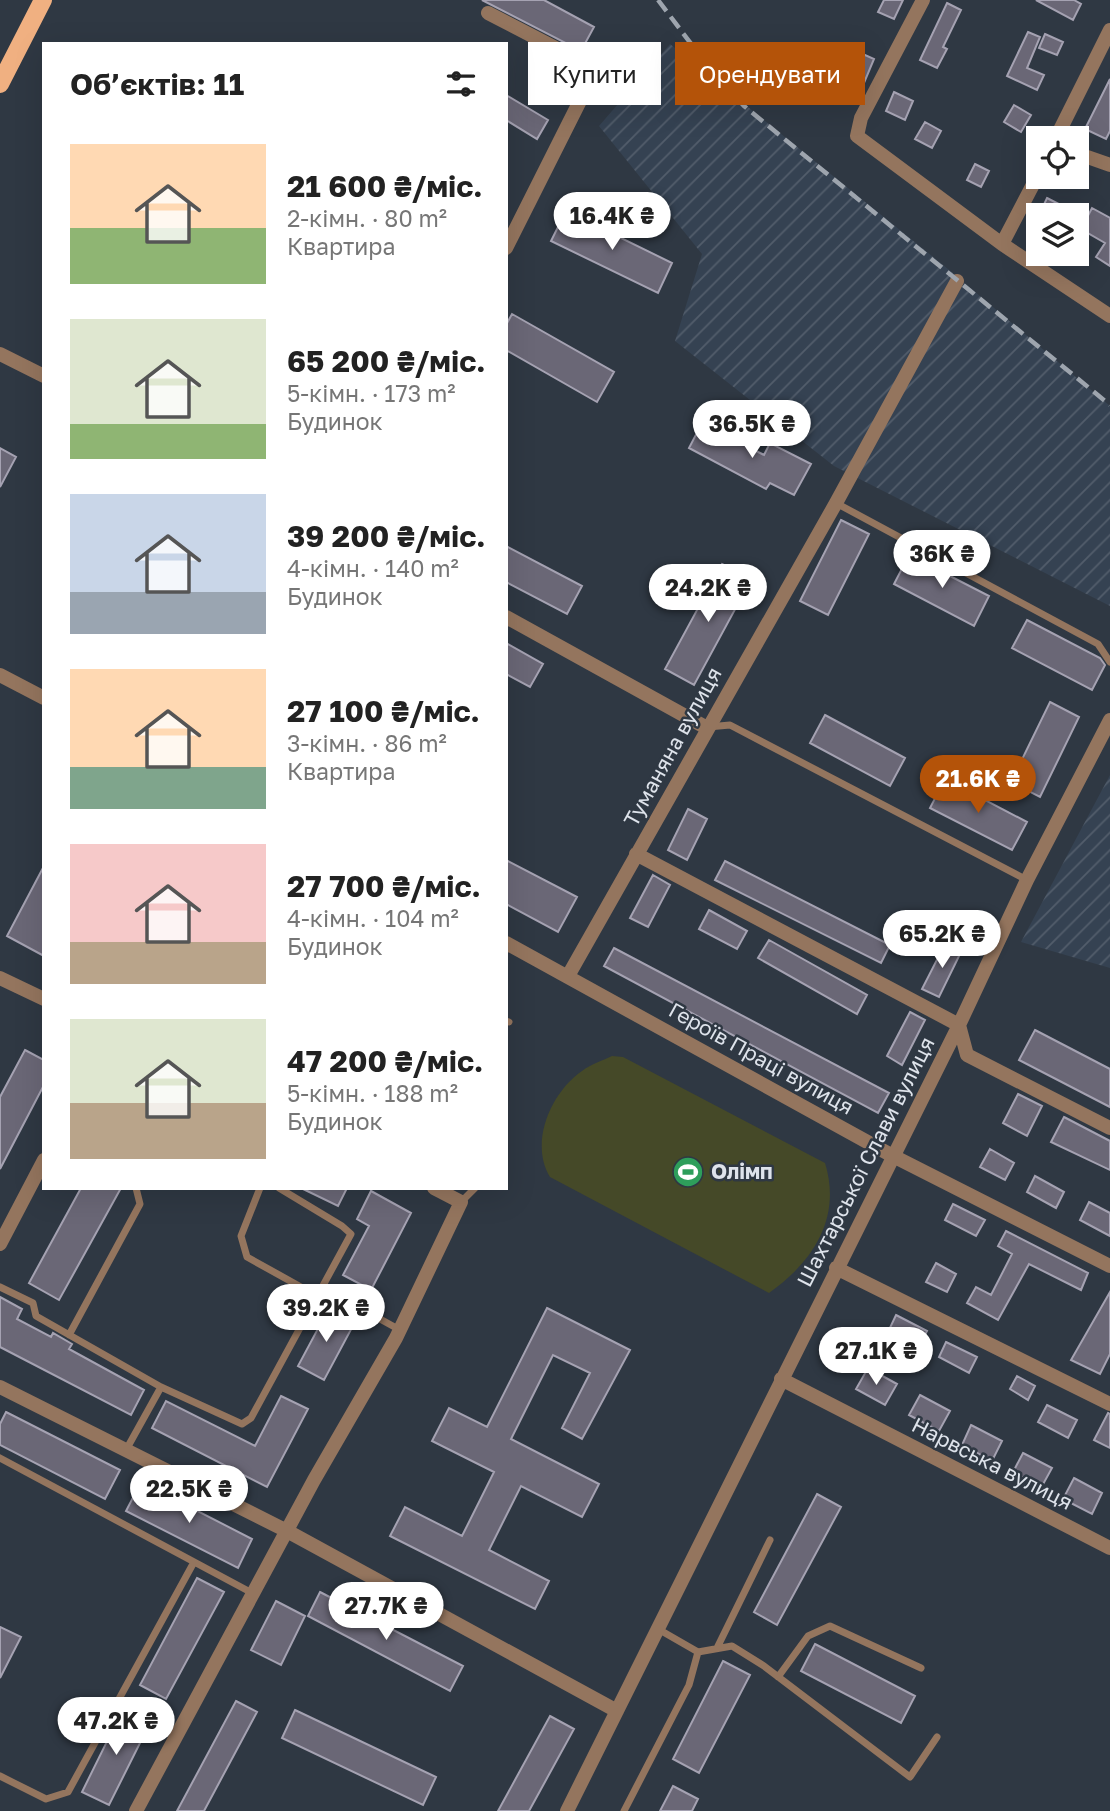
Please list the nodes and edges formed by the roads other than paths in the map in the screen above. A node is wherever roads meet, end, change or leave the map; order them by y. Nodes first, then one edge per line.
1 (43, 0) edge
2 (923, 0) edge
3 (488, 13) dead end
4 (1110, 30) edge
5 (0, 84) edge
6 (1062, 126) edge
7 (1089, 158) edge
8 (1110, 165) edge
9 (1030, 189) edge
10 (508, 244) edge
11 (1002, 244) junction
12 (957, 281) dead end
13 (1110, 316) edge
14 (0, 354) edge
15 (42, 375) edge
16 (836, 503) junction
17 (508, 618) edge
18 (1110, 662) edge
19 (0, 676) edge
20 (42, 697) edge
21 (1110, 720) edge
22 (707, 727) junction
23 (636, 855) junction
24 (1027, 880) junction
25 (508, 946) edge
26 (568, 976) junction
27 (0, 978) edge
28 (42, 998) edge
29 (959, 1025) junction
30 (1110, 1128) edge
31 (891, 1155) junction
32 (42, 1164) edge
33 (136, 1190) edge
34 (258, 1190) edge
35 (282, 1190) edge
36 (438, 1190) edge
37 (473, 1190) edge
38 (461, 1202) junction
39 (0, 1244) edge
40 (1110, 1266) edge
41 (836, 1268) junction
42 (0, 1287) edge
43 (322, 1287) junction
44 (317, 1296) junction
45 (400, 1329) junction
46 (69, 1335) junction
47 (781, 1379) junction
48 (0, 1387) edge
49 (161, 1387) junction
50 (1110, 1404) edge
51 (126, 1450) junction
52 (0, 1458) edge
53 (288, 1531) junction
54 (770, 1540) dead end
55 (1110, 1548) edge
56 (194, 1562) junction
57 (254, 1594) junction
58 (657, 1629) junction
59 (717, 1648) junction
60 (698, 1652) junction
61 (921, 1668) dead end
62 (778, 1677) junction
63 (617, 1711) junction
64 (937, 1737) dead end
65 (0, 1776) edge
66 (136, 1811) edge
67 (567, 1811) edge
68 (624, 1811) edge

1 - 5 main road
2 - 11 street
3 - 10 street
4 - 6 street
7 - 8 street
9 - 11 street
11 - 13 street
12 - 16 street, Туманяна вулиця
14 - 15 street
16 - 18 lane
16 - 22 street, Туманяна вулиця
17 - 22 street
19 - 20 street
21 - 24 street, Шахтарської Слави вулиця
22 - 23 street, Туманяна вулиця
22 - 24 lane
23 - 26 street, Туманяна вулиця
23 - 29 street
24 - 29 street, Шахтарської Слави вулиця
25 - 26 street, Героїв Праці вулиця
26 - 31 street, Героїв Праці вулиця
27 - 28 street
29 - 30 street
29 - 31 street, Шахтарської Слави вулиця
31 - 40 street, Героїв Праці вулиця
31 - 41 street, Шахтарської Слави вулиця
32 - 39 street
33 - 46 lane
34 - 44 lane
35 - 43 lane
36 - 38 street
37 - 38 lane
38 - 45 street
41 - 47 street, Шахтарської Слави вулиця
41 - 50 street
42 - 46 lane
43 - 44 lane
43 - 45 lane
44 - 49 lane
45 - 53 street
46 - 49 lane
47 - 55 street, Нарвська вулиця
47 - 58 street, Шахтарської Слави вулиця
48 - 51 street
49 - 51 lane
51 - 53 street
52 - 56 lane
53 - 57 street
53 - 63 street
54 - 59 lane
56 - 57 lane
56 - 65 lane
57 - 66 street
58 - 60 lane
58 - 63 street, Шахтарської Слави вулиця
59 - 60 lane
59 - 62 lane
60 - 68 lane
61 - 62 lane
62 - 64 lane
63 - 67 street, Шахтарської Слави вулиця

